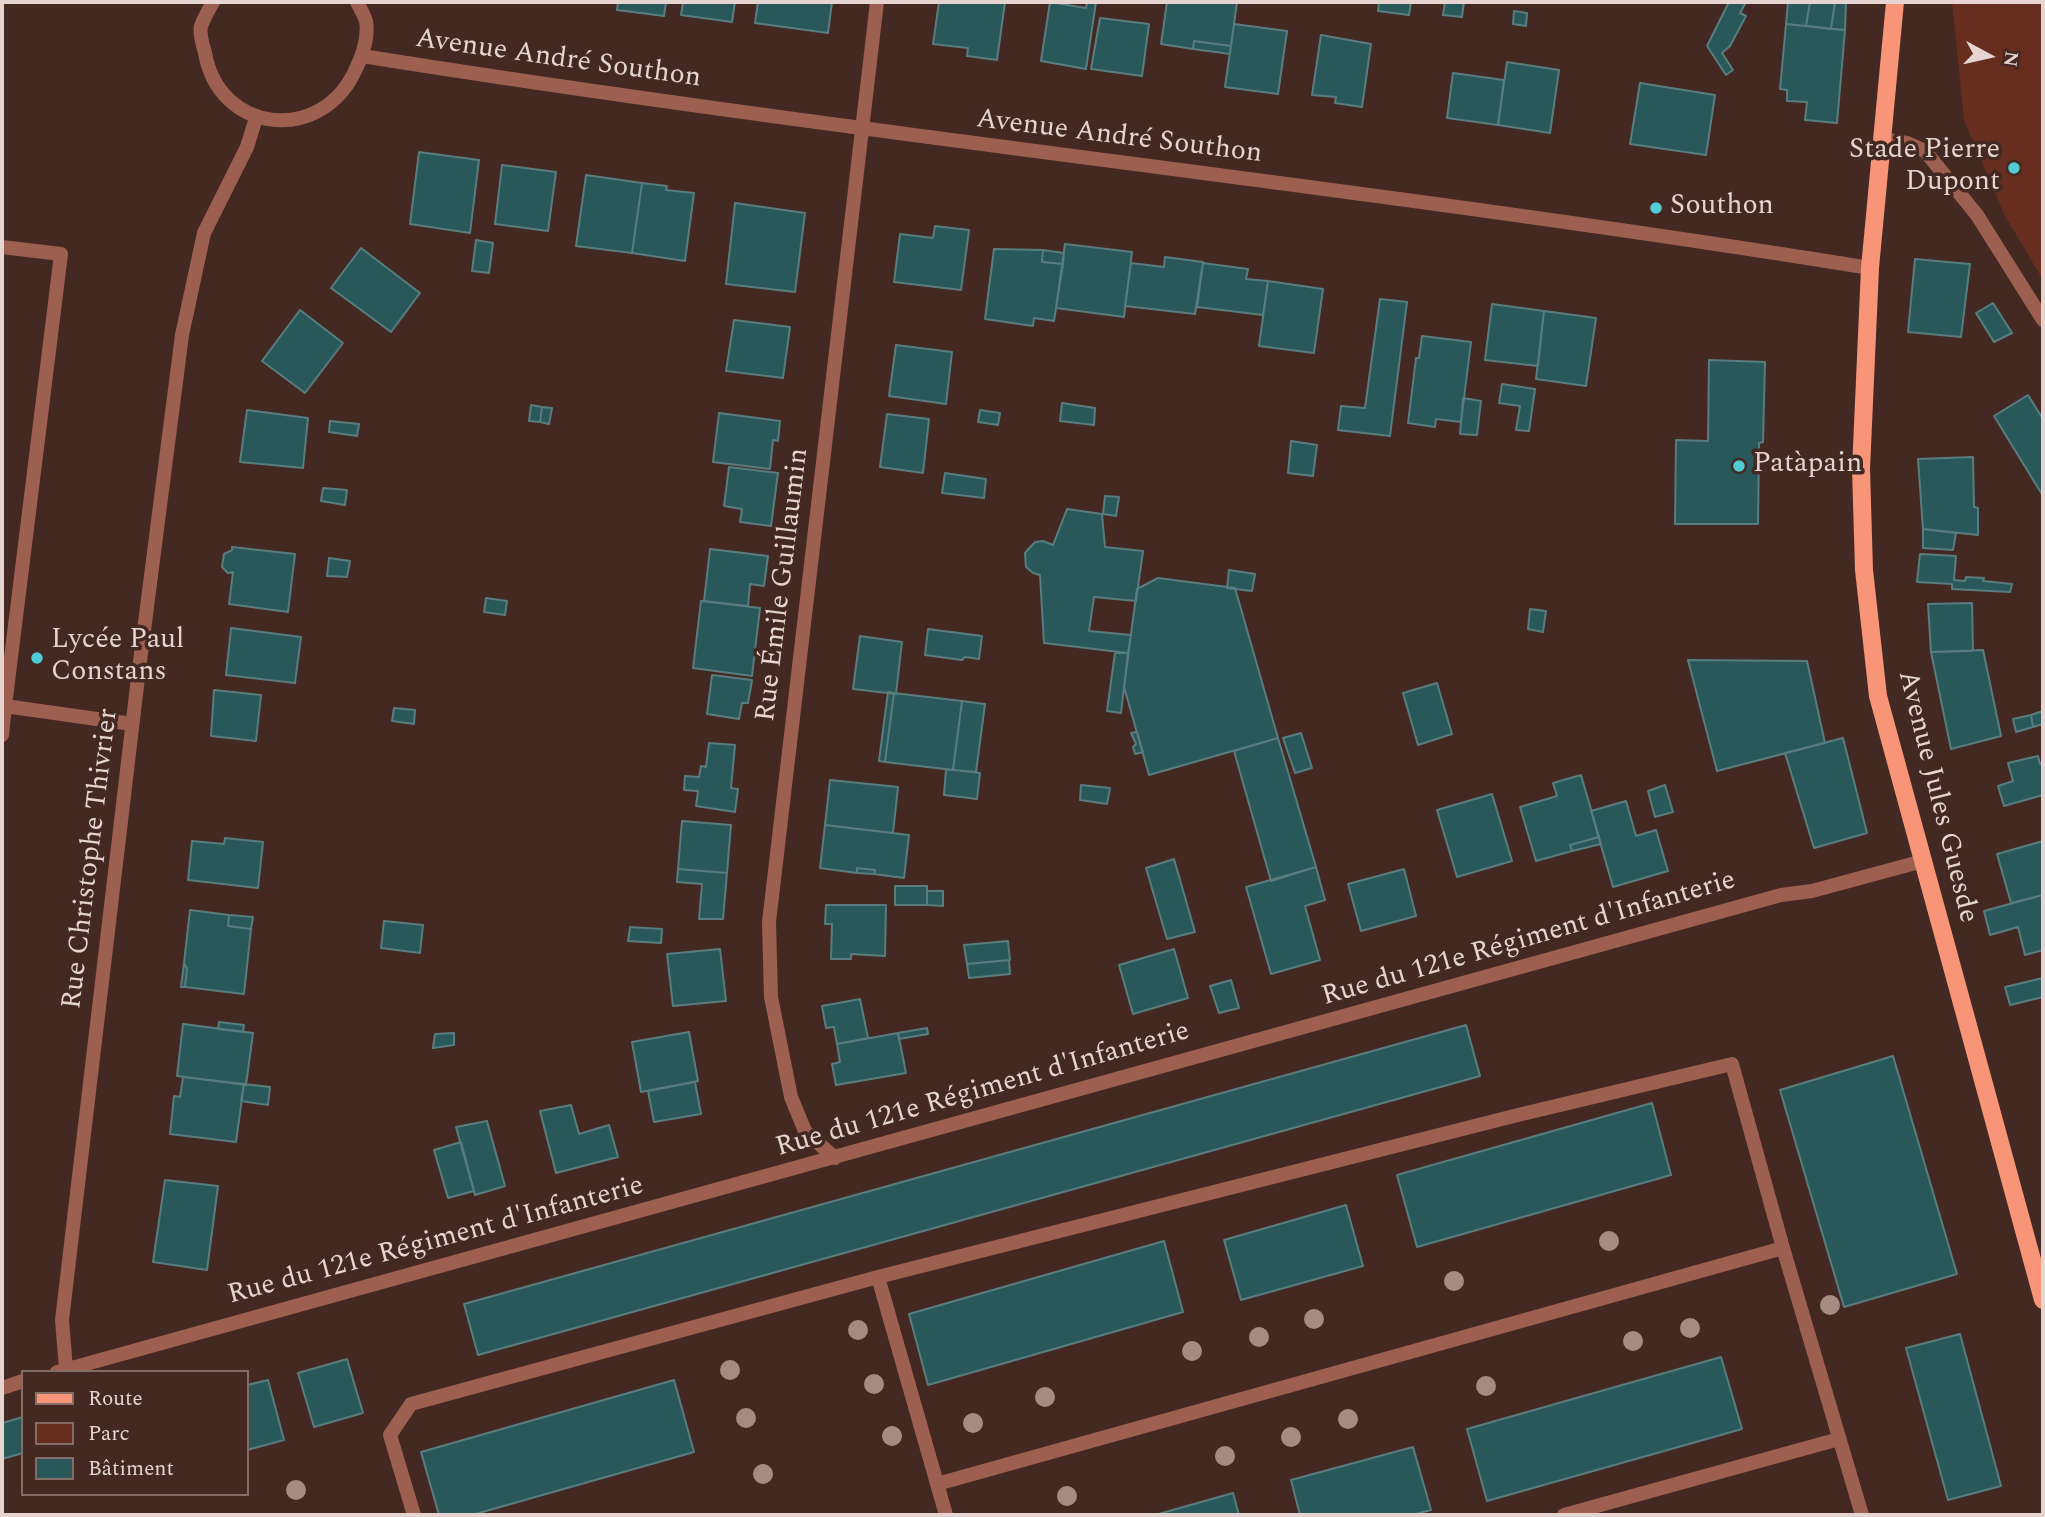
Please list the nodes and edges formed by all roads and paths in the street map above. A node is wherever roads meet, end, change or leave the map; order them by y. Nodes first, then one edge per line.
1 (213, 2) edge
2 (357, 2) edge
3 (877, 2) edge
4 (1895, 2) edge
5 (362, 56) junction
6 (257, 118) junction
7 (861, 130) junction
8 (1882, 139) junction
9 (2, 247) edge
10 (1870, 268) junction
11 (2043, 320) edge
12 (3, 706) edge
13 (132, 724) junction
14 (2, 735) edge
15 (1923, 861) junction
16 (835, 1158) junction
17 (1783, 1248) junction
18 (878, 1277) junction
19 (2043, 1300) edge
20 (61, 1370) edge
21 (21, 1382) edge
22 (2, 1388) edge
23 (1839, 1438) junction
24 (937, 1484) junction
25 (414, 1515) edge
26 (946, 1515) edge
27 (1564, 1515) edge
28 (1862, 1515) edge

1 - 6 street
2 - 5 street
3 - 7 street, Rue Émile Guillaumin
4 - 8 main road, Avenue Jules Guesde
5 - 6 street
5 - 7 street, Avenue André Southon
6 - 13 street, Rue Christophe Thivrier
7 - 10 street, Avenue André Southon
7 - 16 street, Rue Émile Guillaumin
8 - 10 main road, Avenue Jules Guesde
8 - 11 street
9 - 12 street
10 - 15 main road, Avenue Jules Guesde
12 - 13 street
12 - 14 street
13 - 20 street, Rue Christophe Thivrier
15 - 16 street, Rue du 121e Régiment d'Infanterie
15 - 19 main road, Avenue Jules Guesde
16 - 20 street, Rue du 121e Régiment d'Infanterie
17 - 18 street
17 - 23 street
17 - 24 street
18 - 24 street
18 - 25 street
21 - 22 street
23 - 27 street
23 - 28 street
24 - 26 street

